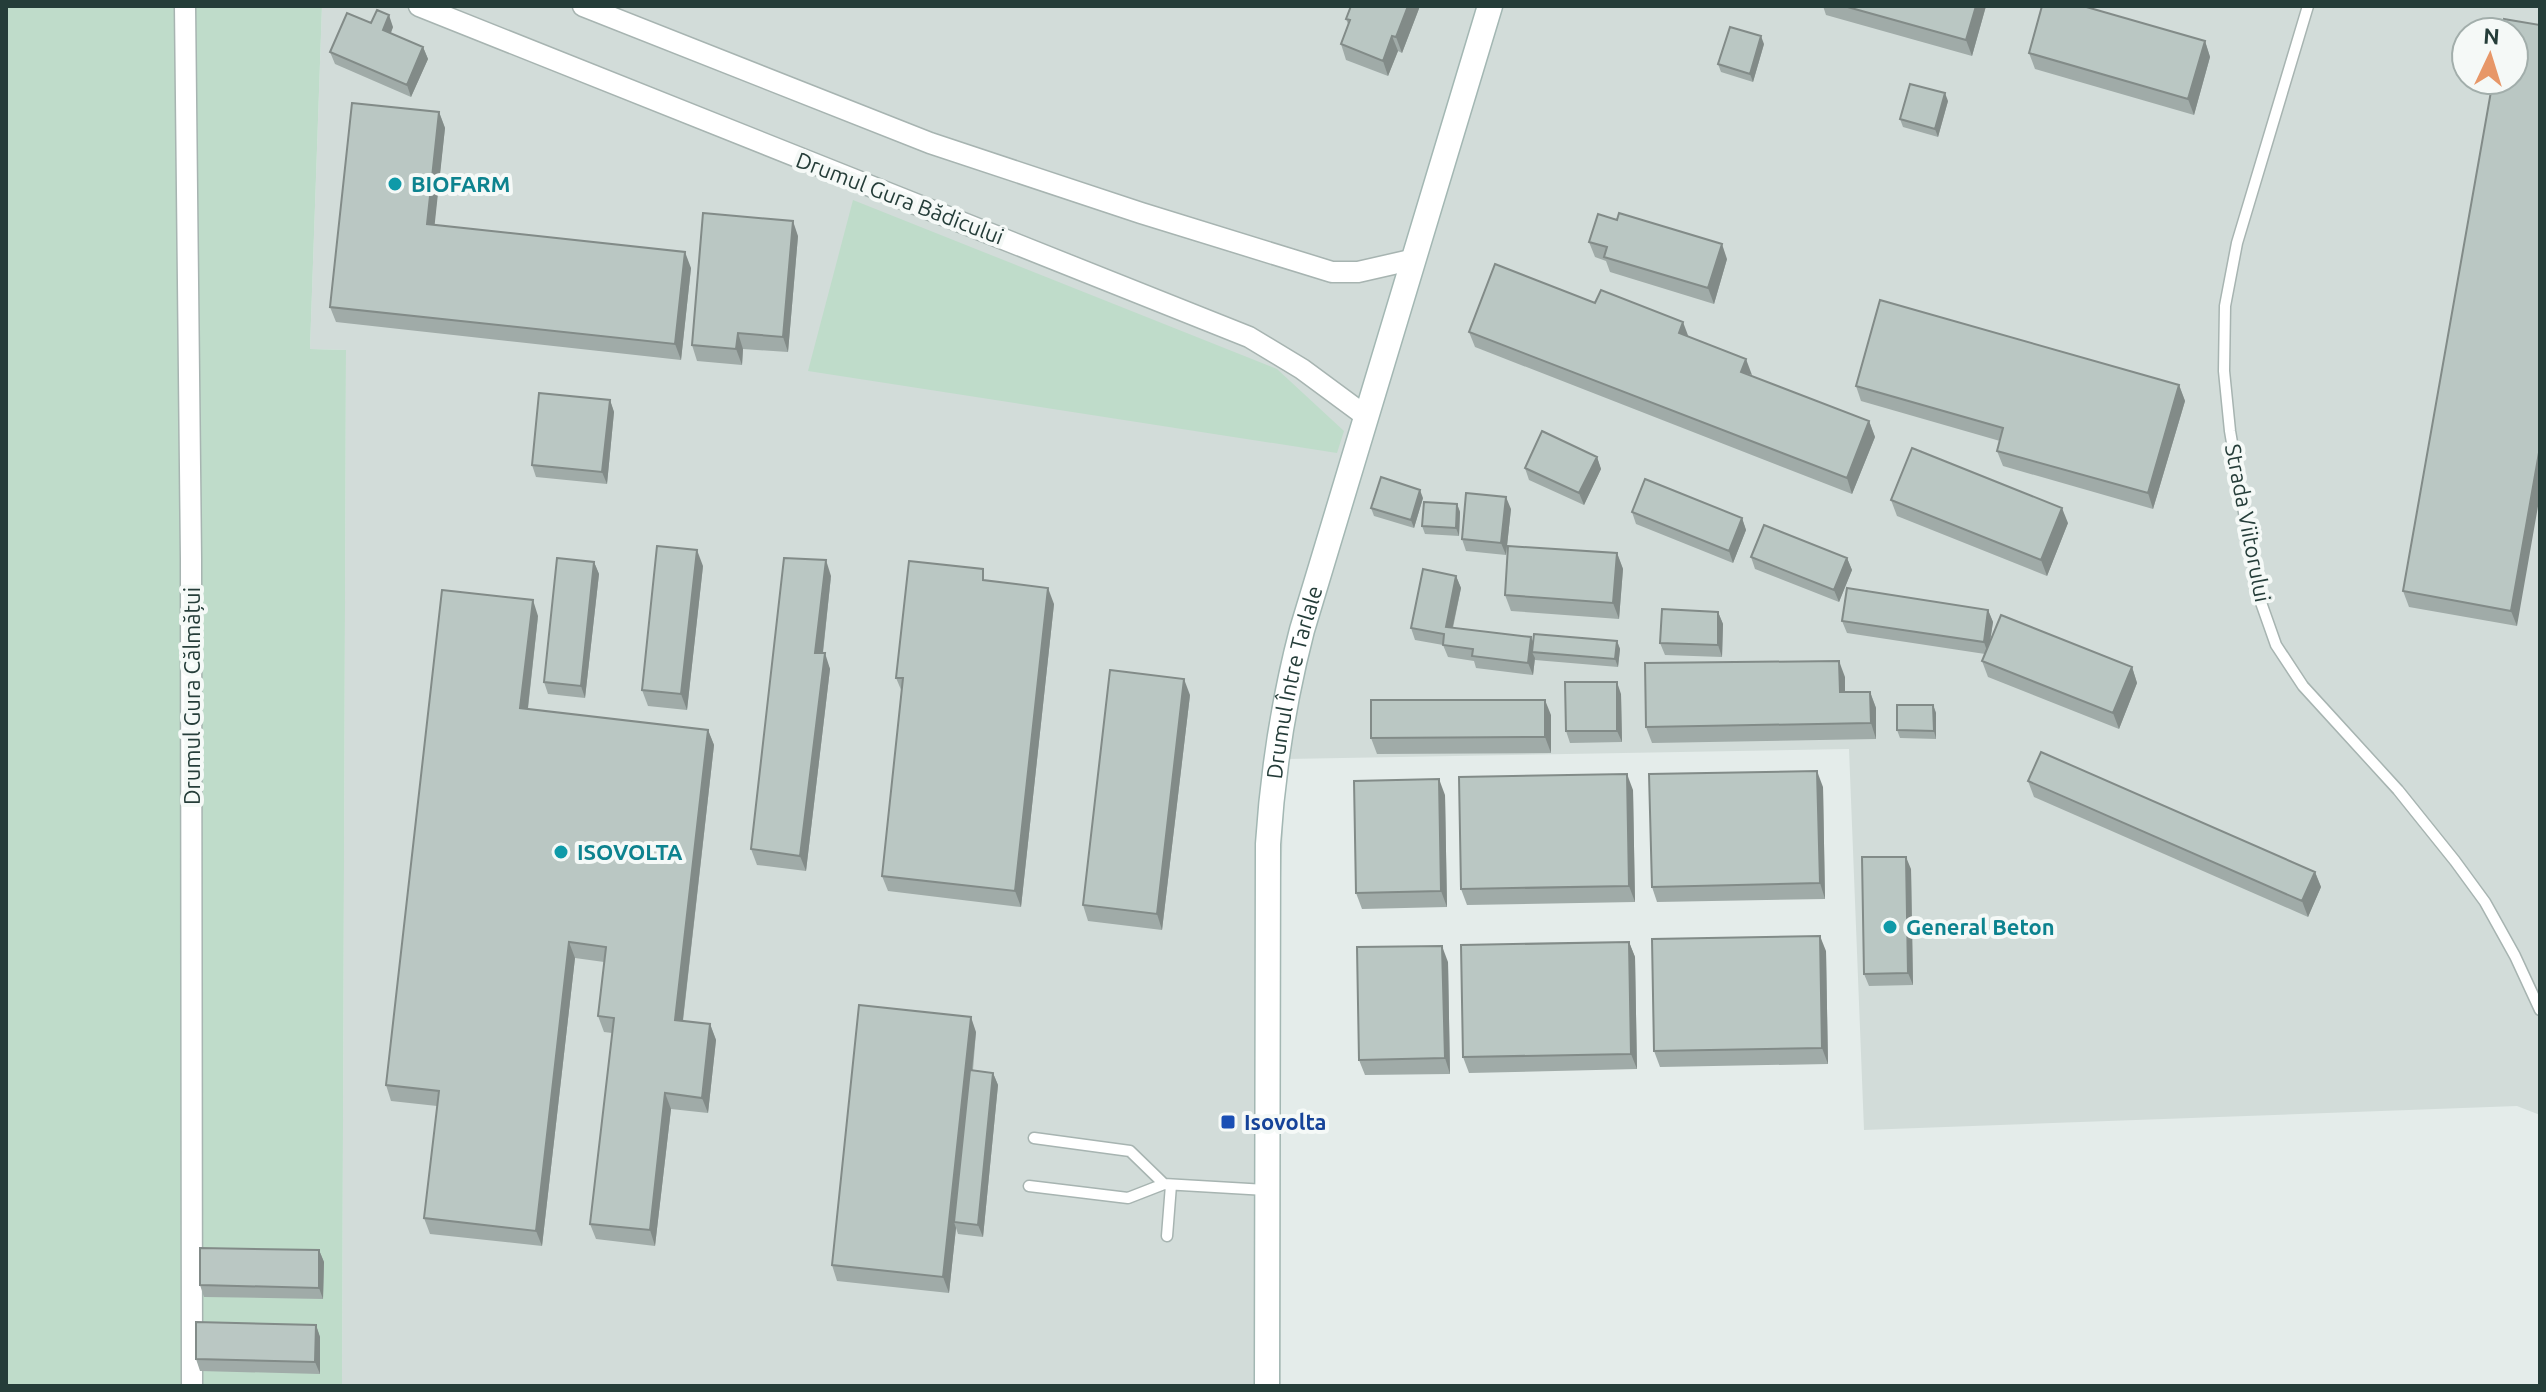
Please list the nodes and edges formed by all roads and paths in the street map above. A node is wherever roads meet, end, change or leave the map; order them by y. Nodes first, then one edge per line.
1 (185, 6) edge
2 (419, 6) edge
3 (583, 6) edge
4 (1490, 6) edge
5 (2308, 6) edge
6 (1415, 259) junction
7 (1367, 417) junction
8 (2540, 1010) edge
9 (1034, 1138) dead end
10 (1168, 1184) junction
11 (1029, 1186) dead end
12 (1266, 1190) junction
13 (1167, 1236) dead end
14 (192, 1386) edge
15 (1267, 1386) edge

1 - 14 street, Drumul Gura Călmățui
2 - 7 street, Drumul Gura Bădicului
3 - 6 street
4 - 6 main road, Drumul Între Tarlale
5 - 8 lane, Strada Viitorului
6 - 7 main road, Drumul Între Tarlale
7 - 12 main road, Drumul Între Tarlale
9 - 10 lane
10 - 11 lane
10 - 12 lane
10 - 13 lane
12 - 15 main road, Drumul Între Tarlale

